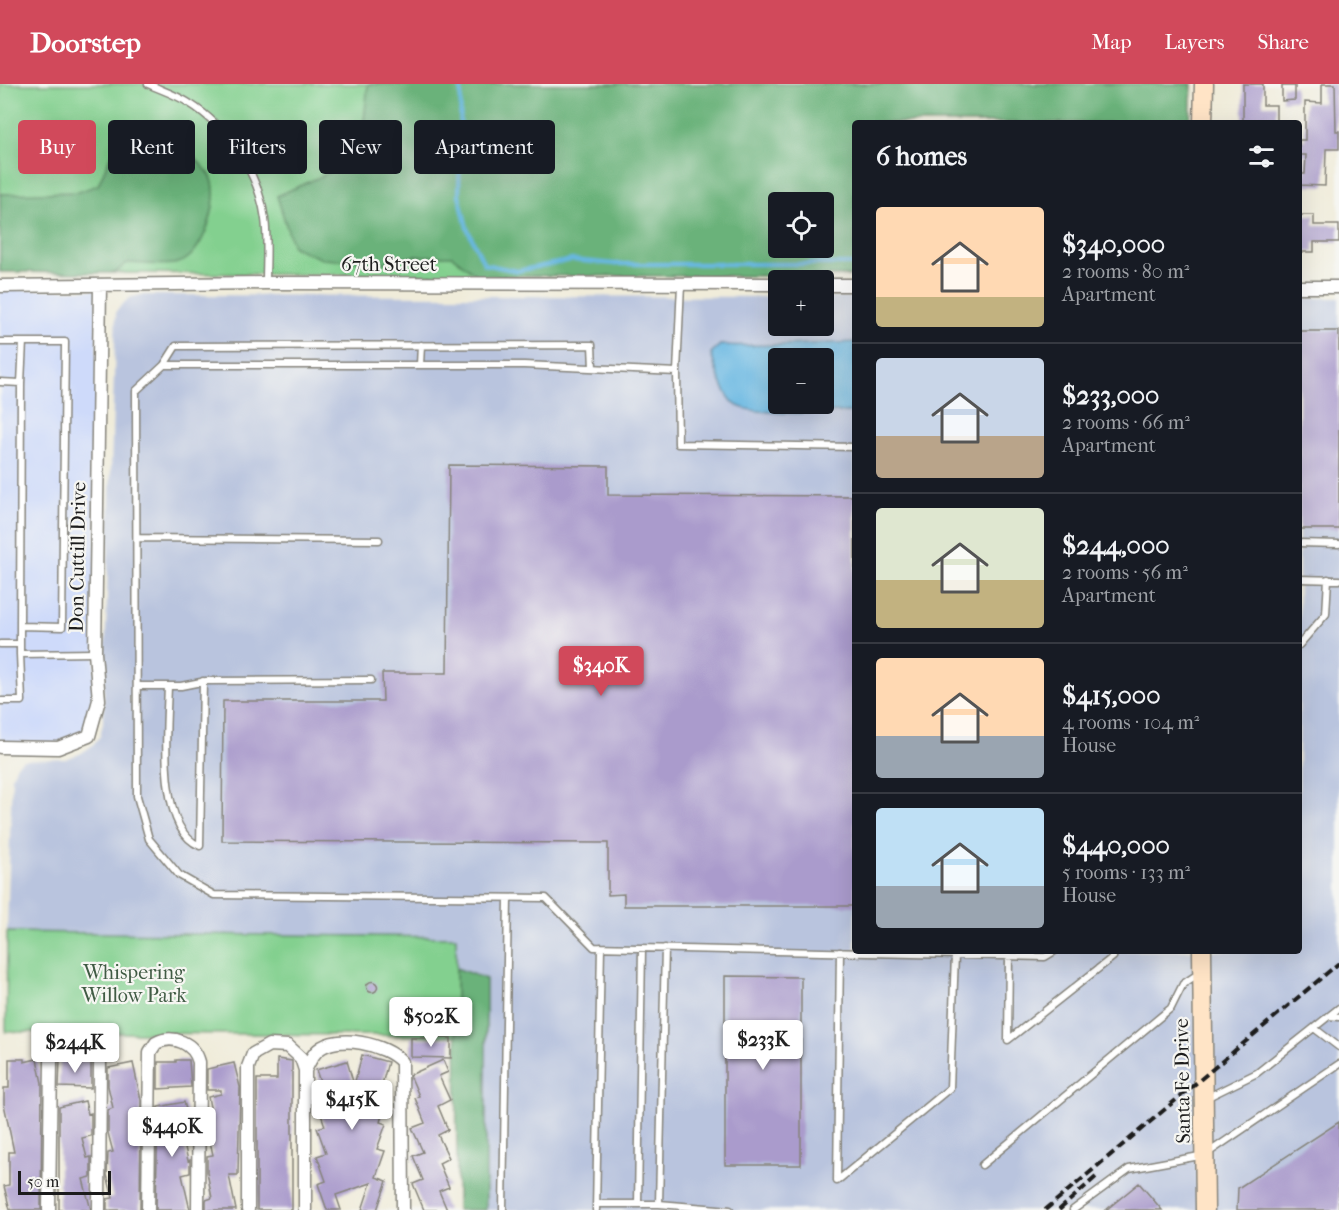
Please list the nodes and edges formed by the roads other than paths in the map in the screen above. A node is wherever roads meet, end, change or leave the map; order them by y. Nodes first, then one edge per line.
1 (147, 84) edge
2 (1204, 84) edge
3 (1203, 120) edge
4 (266, 283) junction
5 (681, 284) junction
6 (768, 284) edge
7 (834, 285) edge
8 (852, 285) edge
9 (0, 286) edge
10 (100, 286) junction
11 (1302, 287) edge
12 (1339, 287) edge
13 (0, 342) edge
14 (23, 342) junction
15 (422, 345) junction
16 (164, 365) junction
17 (420, 365) junction
18 (593, 368) junction
19 (677, 372) junction
20 (0, 382) edge
21 (21, 382) junction
22 (852, 447) edge
23 (136, 538) junction
24 (379, 540) dead end
25 (1302, 543) edge
26 (1339, 544) edge
27 (1302, 579) edge
28 (1328, 579) junction
29 (1339, 579) edge
30 (20, 626) junction
31 (1302, 642) edge
32 (0, 644) edge
33 (20, 644) junction
34 (95, 653) junction
35 (20, 654) junction
36 (371, 680) dead end
37 (203, 681) junction
38 (137, 686) junction
39 (168, 686) junction
40 (0, 700) edge
41 (0, 747) edge
42 (508, 898) junction
43 (601, 947) junction
44 (642, 948) junction
45 (666, 948) junction
46 (840, 952) junction
47 (852, 952) edge
48 (917, 954) edge
49 (965, 954) edge
50 (986, 954) edge
51 (1050, 954) edge
52 (1112, 954) edge
53 (1202, 954) edge
54 (955, 955) junction
55 (1009, 956) junction
56 (1202, 971) junction
57 (1339, 1008) edge
58 (1329, 1016) junction
59 (1339, 1017) edge
60 (1314, 1028) junction
61 (1339, 1047) edge
62 (1339, 1064) edge
63 (305, 1070) junction
64 (1205, 1099) junction
65 (1205, 1155) junction
66 (982, 1165) dead end
67 (638, 1204) junction
68 (659, 1204) junction
69 (596, 1207) edge
70 (49, 1210) edge
71 (99, 1210) edge
72 (148, 1210) edge
73 (198, 1210) edge
74 (248, 1210) edge
75 (305, 1210) edge
76 (403, 1210) edge
77 (503, 1210) edge
78 (730, 1210) edge
79 (1072, 1210) edge
80 (1205, 1210) edge

1 - 4 lane
2 - 3 street
4 - 5 street, 67th Street
4 - 10 street, 67th Street
5 - 6 street, 67th Street
5 - 19 lane
7 - 8 street
9 - 10 street, 67th Street
10 - 34 street, Don Cuttill Drive
11 - 12 street
13 - 14 lane
14 - 21 lane
14 - 30 lane
15 - 16 lane
15 - 17 lane
15 - 18 lane
16 - 17 lane
16 - 23 lane
17 - 18 lane
18 - 19 lane
19 - 22 lane
20 - 21 lane
21 - 30 lane
23 - 24 lane
23 - 38 lane
25 - 26 lane
27 - 28 lane
28 - 29 lane
28 - 31 lane
30 - 33 lane
32 - 33 lane
33 - 35 lane
34 - 35 lane
34 - 41 street, Don Cuttill Drive
35 - 40 lane
36 - 37 lane
37 - 39 lane
37 - 39 lane
38 - 39 lane
38 - 42 lane
42 - 43 lane
42 - 77 lane
43 - 44 lane
43 - 69 lane
44 - 45 lane
44 - 67 lane
45 - 46 lane
45 - 68 lane
46 - 47 lane
46 - 54 lane
48 - 54 lane
49 - 54 lane
50 - 55 lane
51 - 55 lane
52 - 55 lane
53 - 56 street, Santa Fe Drive
56 - 64 street, Santa Fe Drive
56 - 66 lane
57 - 58 lane
58 - 59 lane
58 - 60 lane
60 - 61 lane
60 - 64 lane
62 - 65 lane
63 - 74 street
63 - 75 street
63 - 76 street
64 - 65 street, Santa Fe Drive
65 - 79 lane
65 - 80 street, Santa Fe Drive
67 - 68 lane
67 - 69 lane
68 - 78 lane
70 - 71 street
72 - 73 street

